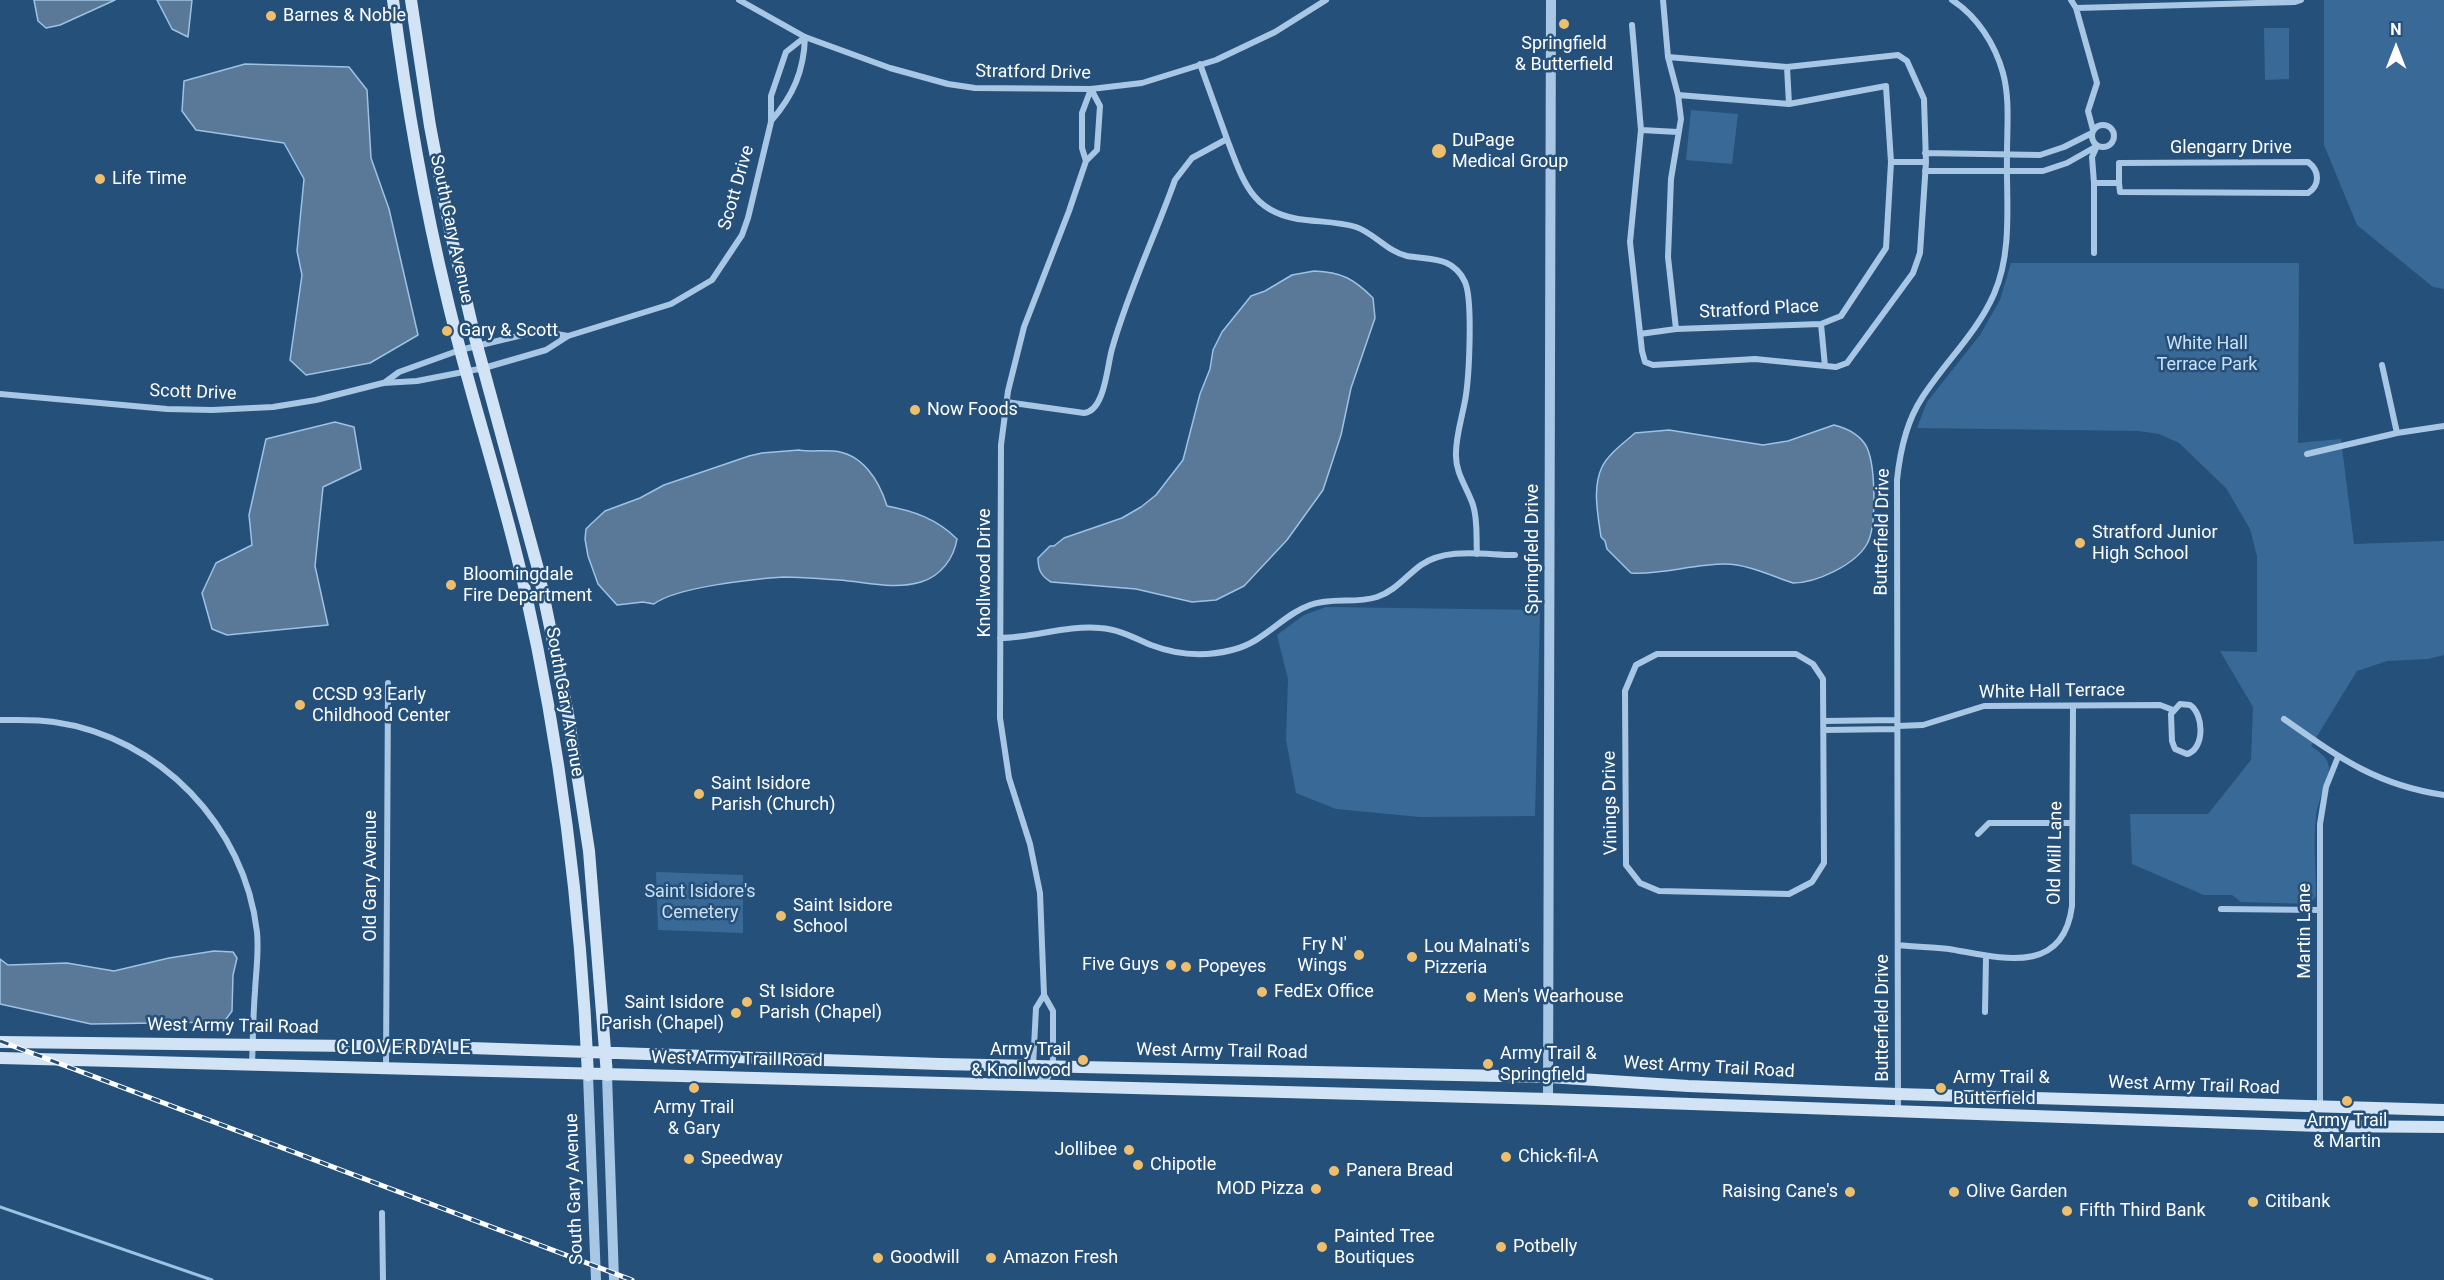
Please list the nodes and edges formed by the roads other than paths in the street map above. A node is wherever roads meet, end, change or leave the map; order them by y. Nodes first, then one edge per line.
1 (393, 0) edge
2 (411, 0) edge
3 (739, 0) edge
4 (1326, 0) edge
5 (1551, 0) edge
6 (1663, 0) edge
7 (1952, 0) edge
8 (2072, 0) edge
9 (2301, 0) edge
10 (2076, 8) junction
11 (1632, 25) dead end
12 (805, 37) junction
13 (1668, 57) junction
14 (1200, 64) junction
15 (1787, 67) junction
16 (1091, 89) junction
17 (1678, 95) junction
18 (1789, 104) junction
19 (771, 122) junction
20 (1641, 130) junction
21 (2093, 131) junction
22 (1678, 132) junction
23 (1227, 140) junction
24 (2097, 146) junction
25 (1925, 153) junction
26 (2007, 155) junction
27 (1086, 161) junction
28 (1891, 162) junction
29 (1926, 162) junction
30 (1925, 171) junction
31 (2007, 171) junction
32 (2094, 183) junction
33 (2119, 183) junction
34 (2094, 253) dead end
35 (1821, 324) junction
36 (1676, 329) junction
37 (1640, 334) junction
38 (568, 336) junction
39 (477, 346) junction
40 (460, 350) junction
41 (2382, 365) dead end
42 (1825, 366) junction
43 (483, 368) junction
44 (466, 372) junction
45 (384, 383) junction
46 (0, 394) edge
47 (1006, 402) junction
48 (2444, 426) edge
49 (2397, 433) junction
50 (2307, 454) dead end
51 (1476, 554) junction
52 (1515, 555) dead end
53 (542, 587) junction
54 (525, 592) junction
55 (1000, 638) junction
56 (388, 683) dead end
57 (2073, 706) junction
58 (2173, 710) junction
59 (2284, 719) dead end
60 (0, 720) edge
61 (1824, 721) junction
62 (1898, 725) junction
63 (1824, 730) junction
64 (2338, 757) junction
65 (2444, 795) edge
66 (2072, 823) junction
67 (1978, 834) dead end
68 (2221, 909) dead end
69 (2320, 909) junction
70 (1898, 945) junction
71 (1986, 957) junction
72 (1044, 994) junction
73 (1985, 1012) dead end
74 (0, 1042) edge
75 (253, 1045) junction
76 (386, 1047) junction
77 (587, 1051) junction
78 (606, 1052) junction
79 (0, 1058) edge
80 (252, 1064) junction
81 (1033, 1066) junction
82 (1053, 1067) junction
83 (386, 1069) junction
84 (588, 1075) junction
85 (607, 1075) junction
86 (1549, 1077) junction
87 (1044, 1085) junction
88 (1898, 1094) junction
89 (1548, 1098) junction
90 (2120, 1101) junction
91 (2320, 1108) junction
92 (2340, 1108) junction
93 (2444, 1110) edge
94 (1898, 1112) junction
95 (2118, 1119) junction
96 (2320, 1126) junction
97 (2444, 1127) edge
98 (382, 1213) dead end
99 (383, 1280) edge
100 (596, 1280) edge
101 (614, 1280) edge

1 - 40 main road, South Gary Avenue
2 - 39 main road, South Gary Avenue
3 - 12 street, Stratford Drive
4 - 14 street, Stratford Drive
5 - 86 street, Springfield Drive
6 - 13 street, Stratford Place
7 - 26 street, Butterfield Drive
8 - 10 street
9 - 10 street
10 - 21 street
11 - 20 street
12 - 16 street, Stratford Drive
12 - 19 street, Scott Drive
12 - 19 street, Scott Drive
13 - 15 street
13 - 17 street, Stratford Place
14 - 16 street, Stratford Drive
14 - 23 street
15 - 18 street
15 - 25 street
16 - 27 street, Knollwood Drive
16 - 27 street, Knollwood Drive
17 - 18 street, Stratford Place
17 - 22 street, Stratford Place
18 - 28 street, Stratford Place
19 - 38 street, Scott Drive
20 - 22 street
20 - 37 street
21 - 24 street
21 - 24 street
21 - 26 street
22 - 36 street, Stratford Place
23 - 47 street
23 - 51 street
24 - 31 street
24 - 32 street
25 - 26 street
25 - 29 street
26 - 31 street, Butterfield Drive
27 - 47 street, Knollwood Drive
28 - 29 street
28 - 35 street, Stratford Place
29 - 30 street
30 - 31 street
30 - 42 street
31 - 62 street, Butterfield Drive
32 - 33 street, Glengarry Drive
32 - 34 street
33 - 33 street, Glengarry Drive
35 - 36 street, Stratford Place
35 - 42 street
36 - 37 street
37 - 42 street
38 - 39 street, Scott Drive
38 - 43 street, Scott Drive
39 - 40 street, Scott Drive
39 - 43 main road, South Gary Avenue
40 - 44 main road, South Gary Avenue
40 - 45 street, Scott Drive
41 - 49 street
43 - 44 street, Scott Drive
43 - 53 main road, South Gary Avenue
44 - 45 street, Scott Drive
44 - 54 main road, South Gary Avenue
45 - 46 street, Scott Drive
47 - 55 street, Knollwood Drive
48 - 49 street
49 - 50 street
51 - 52 street
51 - 55 street
53 - 54 main road
53 - 78 main road, South Gary Avenue
54 - 77 main road, South Gary Avenue
55 - 72 street, Knollwood Drive
56 - 76 street, Old Gary Avenue
57 - 58 street, White Hall Terrace
57 - 62 street, White Hall Terrace
57 - 66 street, Old Mill Lane
58 - 58 street, White Hall Terrace
59 - 64 street
60 - 75 street
61 - 62 street
61 - 63 street, Vinings Drive
61 - 63 street, Vinings Drive
62 - 63 street
62 - 70 street, Butterfield Drive
64 - 65 street
64 - 69 street, Martin Lane
66 - 67 street
66 - 71 street, Old Mill Lane
68 - 69 street
69 - 91 street, Martin Lane
70 - 71 street, Old Mill Lane
70 - 88 street, Butterfield Drive
71 - 73 street
72 - 81 street, Knollwood Drive
72 - 82 street, Knollwood Drive
74 - 75 main road, West Army Trail Road
75 - 76 main road, West Army Trail Road
75 - 80 street
76 - 77 main road, West Army Trail Road
76 - 83 street, Old Gary Avenue
77 - 78 main road, West Army Trail Road
77 - 84 main road, South Gary Avenue
78 - 81 main road, West Army Trail Road
78 - 85 main road, South Gary Avenue
79 - 80 main road, West Army Trail Road
80 - 83 main road, West Army Trail Road
81 - 82 main road, West Army Trail Road
81 - 87 street
82 - 86 main road, West Army Trail Road
82 - 87 street, Knollwood Drive
83 - 84 main road, West Army Trail Road
84 - 85 main road, West Army Trail Road
84 - 100 street, South Gary Avenue
85 - 87 main road, West Army Trail Road
85 - 101 street, South Gary Avenue
86 - 88 main road, West Army Trail Road
86 - 89 street, Springfield Drive
87 - 89 main road, West Army Trail Road
88 - 90 main road, West Army Trail Road
88 - 94 street, Butterfield Drive
89 - 94 main road, West Army Trail Road
90 - 91 main road, West Army Trail Road
90 - 95 main road
91 - 92 main road, West Army Trail Road
92 - 93 main road, West Army Trail Road
92 - 96 main road
94 - 95 main road, West Army Trail Road
95 - 96 main road, West Army Trail Road
96 - 97 main road, West Army Trail Road
98 - 99 street

